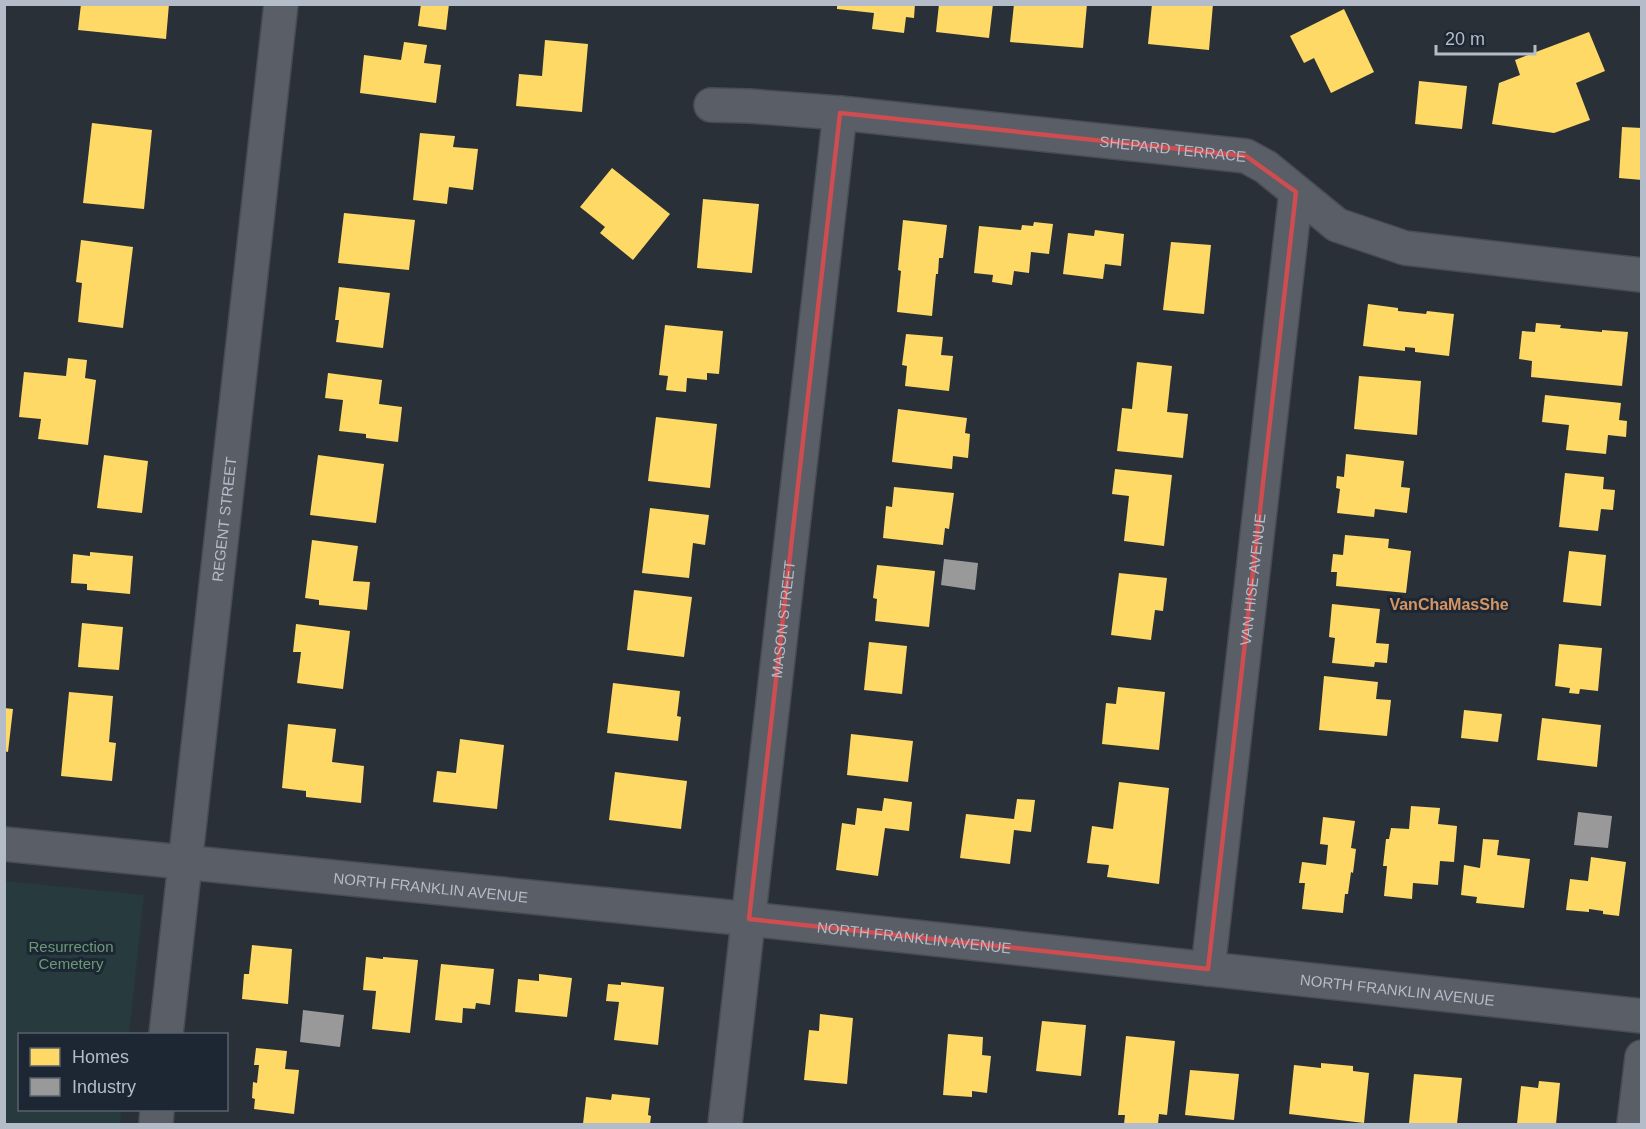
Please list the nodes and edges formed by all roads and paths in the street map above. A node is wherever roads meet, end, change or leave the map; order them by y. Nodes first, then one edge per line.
1 (281, 4) edge
2 (711, 105) dead end
3 (840, 113) junction
4 (1296, 192) junction
5 (1641, 275) edge
6 (4, 844) edge
7 (186, 863) junction
8 (749, 919) junction
9 (1208, 969) junction
10 (1641, 1016) edge
11 (166, 1033) edge
12 (1641, 1057) edge
13 (725, 1125) edge
14 (1634, 1125) edge

1 - 7 street, REGENT STREET
2 - 3 street, SHEPARD TERRACE
3 - 4 street, SHEPARD TERRACE
3 - 8 street, MASON STREET
4 - 5 street, SHEPARD TERRACE
4 - 9 street, VAN HISE AVENUE
6 - 7 street, NORTH FRANKLIN AVENUE
7 - 8 street, NORTH FRANKLIN AVENUE
7 - 11 street, REGENT STREET
8 - 9 street, NORTH FRANKLIN AVENUE
8 - 13 street, MASON STREET
9 - 10 street, NORTH FRANKLIN AVENUE
12 - 14 street

